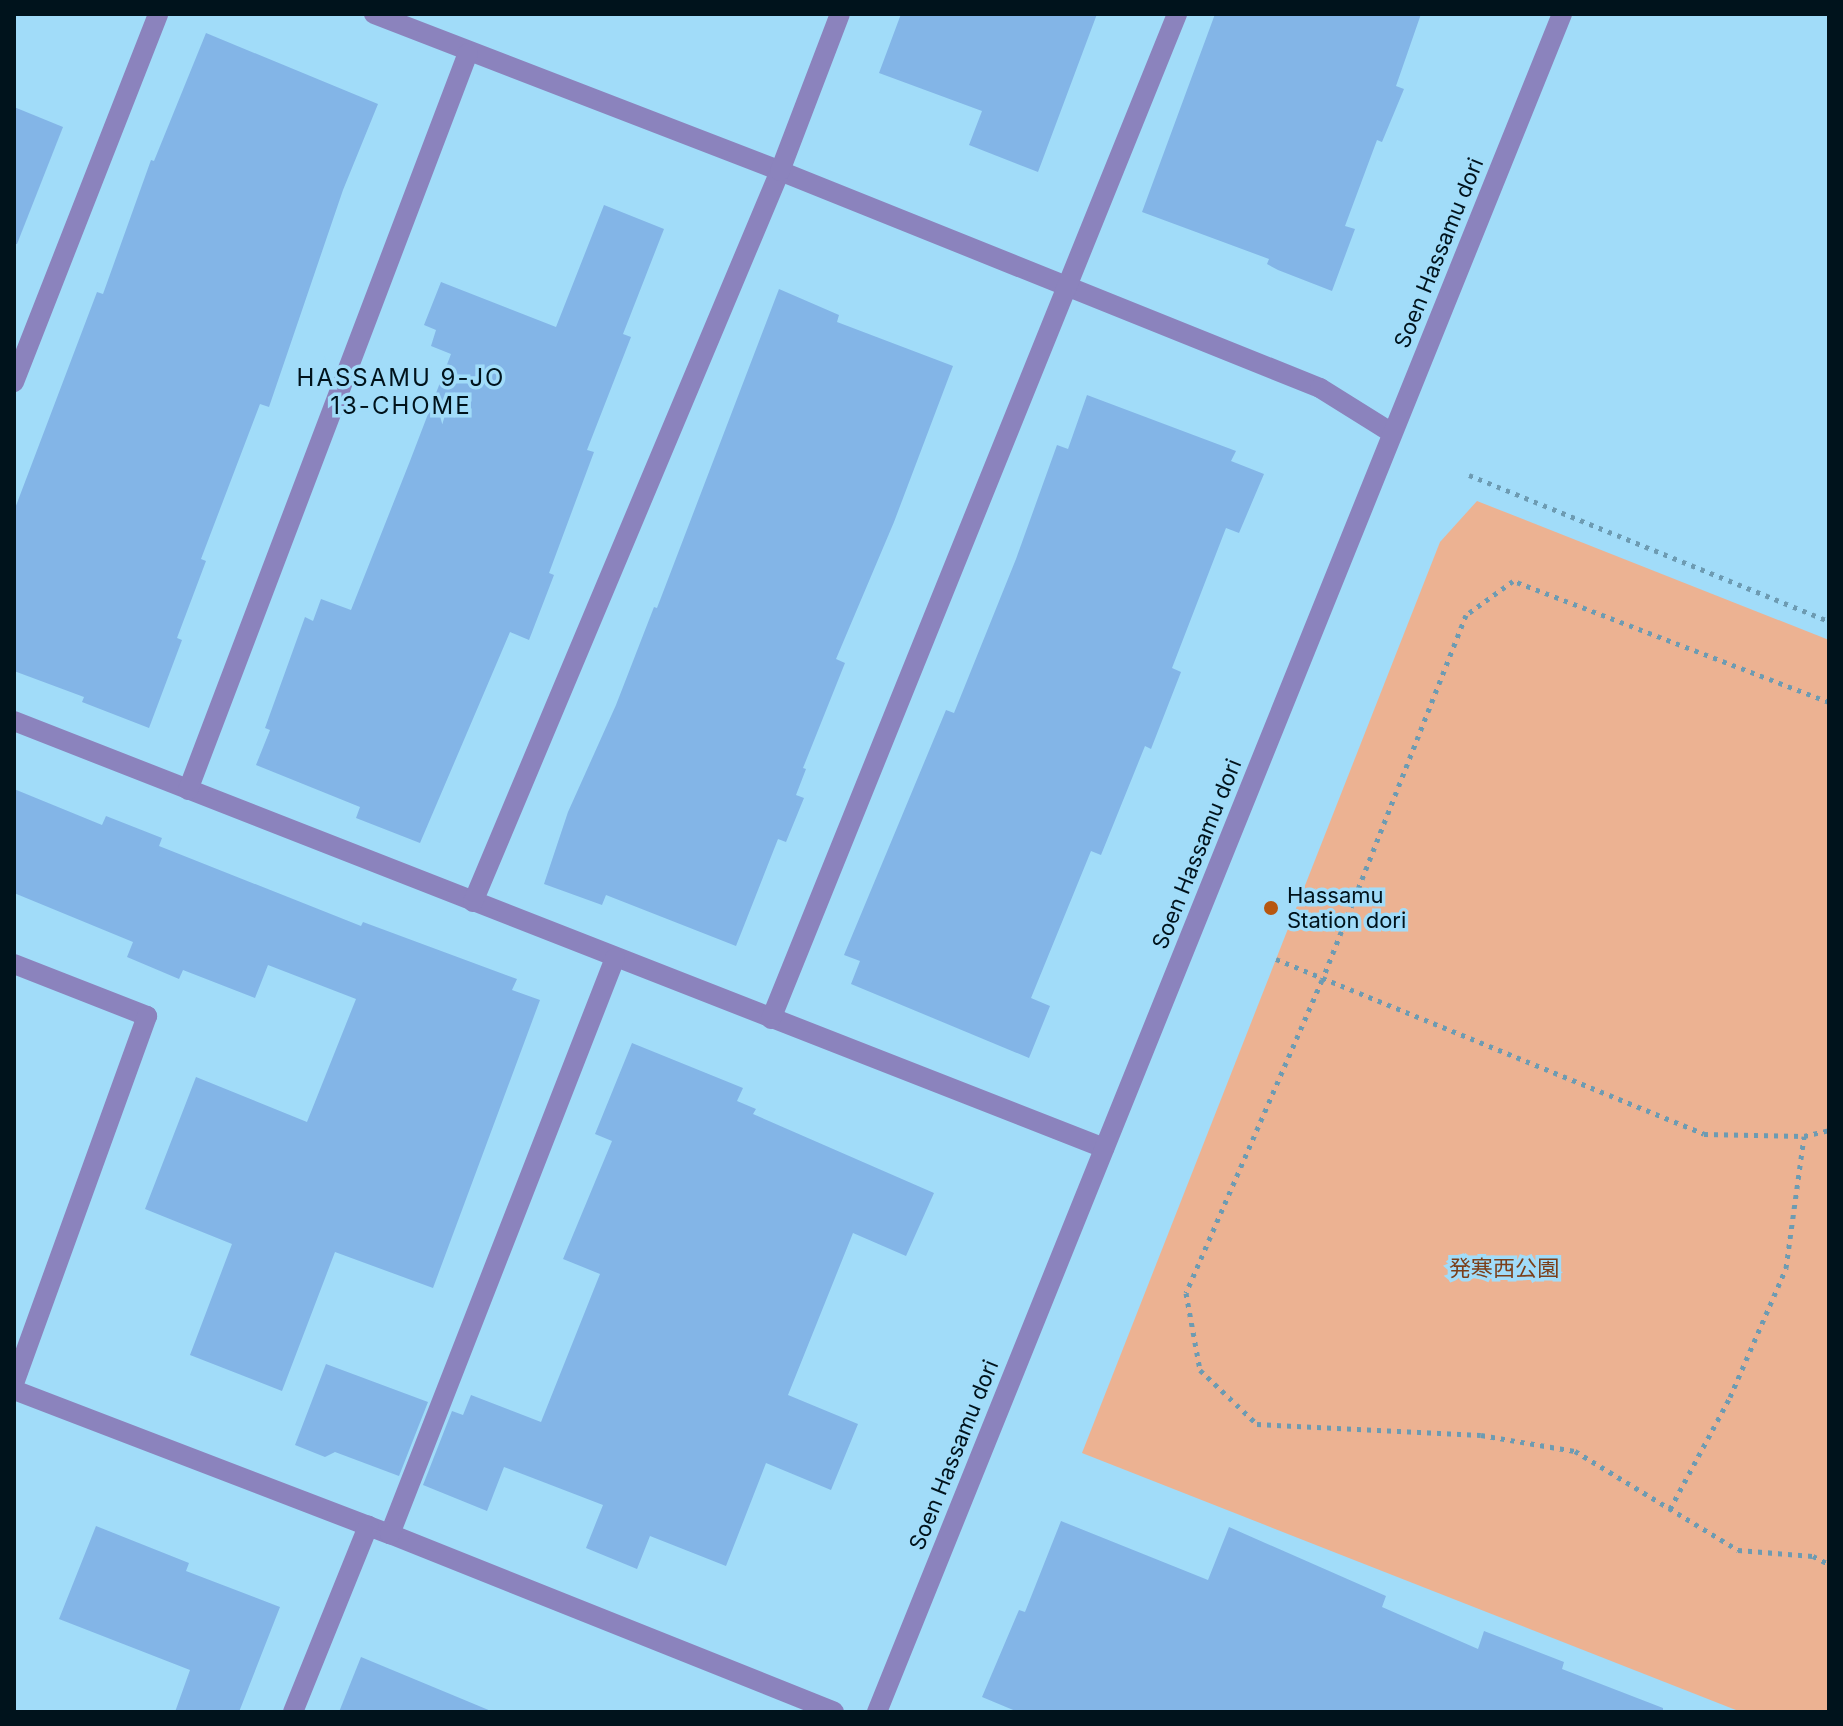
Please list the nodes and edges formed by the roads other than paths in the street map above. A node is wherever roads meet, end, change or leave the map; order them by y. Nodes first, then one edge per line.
1 (158, 14) edge
2 (374, 14) edge
3 (840, 14) edge
4 (1177, 14) edge
5 (1562, 14) edge
6 (468, 53) junction
7 (780, 171) junction
8 (1068, 288) junction
9 (14, 382) edge
10 (1392, 433) junction
11 (14, 721) edge
12 (188, 790) junction
13 (473, 902) junction
14 (615, 958) junction
15 (14, 964) edge
16 (771, 1019) junction
17 (1104, 1148) junction
18 (14, 1387) edge
19 (368, 1526) junction
20 (390, 1534) junction
21 (293, 1712) edge
22 (834, 1712) edge
23 (877, 1712) edge

1 - 9 street
2 - 6 street
3 - 7 street
4 - 8 street
5 - 10 street, Soen Hassamu dori
6 - 7 street
6 - 12 street
7 - 8 street
7 - 13 street
8 - 10 street
8 - 16 street
10 - 17 street, Soen Hassamu dori
11 - 12 street
12 - 13 street
13 - 14 street
14 - 16 street
14 - 20 street
15 - 18 street
16 - 17 street
17 - 23 street, Soen Hassamu dori
18 - 19 street
19 - 20 street
19 - 21 street
20 - 22 street

